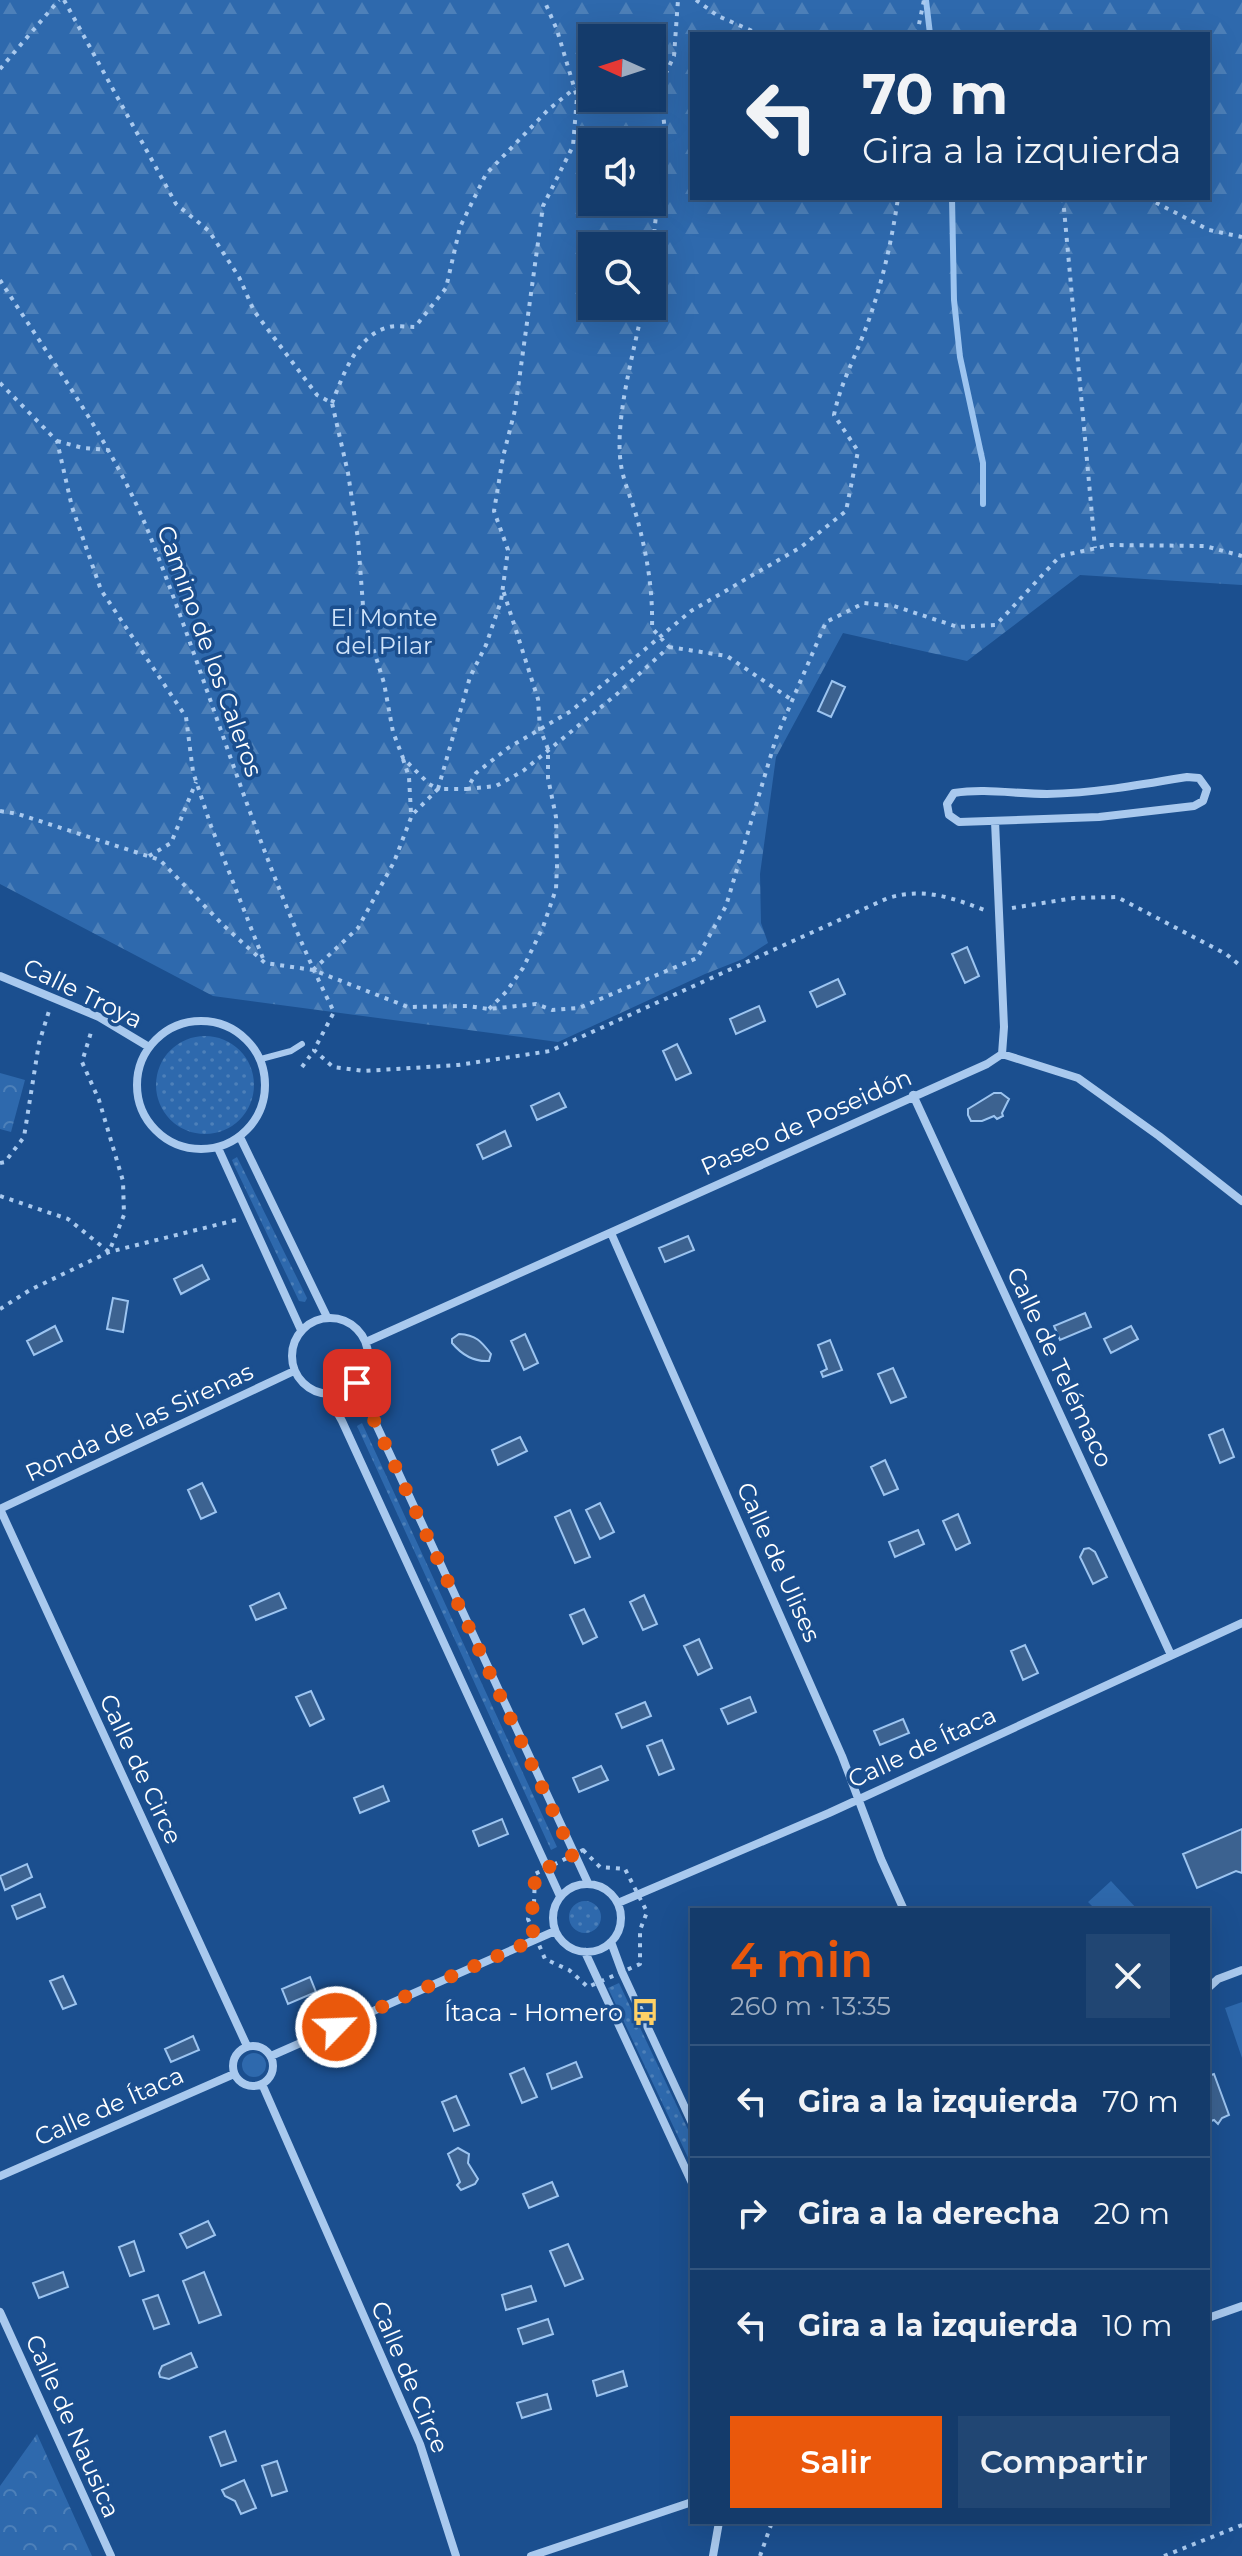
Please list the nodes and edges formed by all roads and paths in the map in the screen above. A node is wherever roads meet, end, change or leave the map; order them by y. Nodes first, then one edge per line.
1 (62, 0) edge
2 (544, 0) edge
3 (678, 0) edge
4 (696, 0) edge
5 (924, 0) edge
6 (754, 32) edge
7 (917, 32) edge
8 (0, 69) edge
9 (575, 88) junction
10 (898, 200) edge
11 (1063, 200) edge
12 (1151, 200) edge
13 (654, 232) edge
14 (1242, 237) edge
15 (0, 280) edge
16 (640, 320) edge
17 (0, 383) edge
18 (332, 403) junction
19 (57, 441) junction
20 (108, 450) junction
21 (1095, 548) junction
22 (1242, 556) edge
23 (503, 587) junction
24 (660, 639) junction
25 (669, 647) junction
26 (792, 700) junction
27 (540, 729) junction
28 (548, 749) junction
29 (403, 758) junction
30 (196, 782) junction
31 (438, 789) junction
32 (467, 789) junction
33 (0, 811) edge
34 (412, 815) junction
35 (995, 821) junction
36 (149, 856) junction
37 (1011, 908) dead end
38 (987, 911) dead end
39 (265, 963) junction
40 (1242, 967) edge
41 (313, 970) junction
42 (0, 976) edge
43 (489, 1009) junction
44 (49, 1011) dead end
45 (92, 1029) dead end
46 (302, 1044) dead end
47 (149, 1047) junction
48 (1002, 1054) junction
49 (261, 1059) junction
50 (913, 1095) junction
51 (240, 1137) junction
52 (218, 1148) junction
53 (0, 1163) edge
54 (0, 1196) edge
55 (1242, 1201) edge
56 (237, 1220) dead end
57 (611, 1233) junction
58 (109, 1252) junction
59 (0, 1309) edge
60 (327, 1317) junction
61 (301, 1330) junction
62 (366, 1342) junction
63 (294, 1371) junction
64 (357, 1383) junction
65 (327, 1394) junction
66 (0, 1509) edge
67 (1242, 1623) edge
68 (1171, 1655) junction
69 (858, 1799) junction
70 (573, 1855) junction
71 (549, 1867) junction
72 (588, 1883) junction
73 (638, 1894) junction
74 (560, 1896) junction
75 (618, 1903) junction
76 (903, 1908) edge
77 (555, 1931) junction
78 (536, 1939) junction
79 (611, 1942) junction
80 (585, 1952) junction
81 (1242, 1970) edge
82 (622, 1972) junction
83 (600, 1982) junction
84 (1210, 1986) edge
85 (247, 2046) junction
86 (271, 2056) junction
87 (234, 2074) junction
88 (262, 2084) junction
89 (690, 2119) edge
90 (0, 2176) edge
91 (690, 2179) edge
92 (1242, 2306) edge
93 (0, 2314) edge
94 (1210, 2317) edge
95 (690, 2503) edge
96 (719, 2524) edge
97 (771, 2524) edge
98 (1242, 2525) edge
99 (111, 2556) edge
100 (456, 2556) edge
101 (531, 2556) edge
102 (713, 2556) edge
103 (760, 2556) edge
104 (1164, 2556) edge

1 - 8 path
1 - 18 path
2 - 9 path
3 - 13 path
4 - 6 path
5 - 7 path
9 - 18 path
9 - 23 path
10 - 24 path
11 - 21 path
12 - 14 path
15 - 20 path, Camino de los Caleros
16 - 24 path
17 - 19 path
18 - 29 path
19 - 20 path
19 - 30 path
20 - 41 path, Camino de los Caleros
21 - 22 path
21 - 26 path
23 - 27 path
23 - 31 path
24 - 25 path
24 - 27 path
25 - 26 path
25 - 28 path
26 - 43 path
27 - 28 path
27 - 32 path
28 - 32 path
28 - 43 path
29 - 31 path
29 - 34 path
30 - 36 path
30 - 39 path
31 - 32 path
31 - 34 path
33 - 36 path
34 - 41 path
35 - 35 street
35 - 48 street
36 - 39 path
37 - 40 path
38 - 41 path, Camino de los Caleros
39 - 41 path
41 - 43 path
42 - 47 street, Calle Troya
44 - 53 path
45 - 58 path
46 - 49 lane
47 - 49 street, Calle Troya
47 - 52 street, Calle Troya
48 - 50 street, Paseo de Poseidón
48 - 55 street
49 - 51 street
50 - 57 street, Paseo de Poseidón
50 - 68 street, Calle de Telémaco
51 - 52 street
51 - 60 street
52 - 61 street
54 - 58 path
56 - 58 path
57 - 62 street, Paseo de Poseidón
57 - 69 street, Calle de Ulises
58 - 59 path
60 - 61 street
60 - 62 street
61 - 63 street
62 - 64 street
63 - 65 street
63 - 66 street, Ronda de las Sirenas
64 - 65 street
64 - 70 street
65 - 71 street
66 - 85 street, Calle de Circe
67 - 68 street, Calle de Ítaca
68 - 69 street, Calle de Ítaca
69 - 73 street, Calle de Ítaca
69 - 76 street, Calle de Ulises
70 - 71 path
70 - 72 street
70 - 73 path
71 - 74 street
71 - 78 path
72 - 74 street
72 - 75 street
73 - 75 street, Calle de Ítaca
73 - 82 path
74 - 77 street
75 - 79 street
77 - 78 street
77 - 80 street
78 - 83 path
78 - 86 street
79 - 80 street
79 - 82 street
80 - 83 street
81 - 84 street
82 - 83 path
82 - 89 street
83 - 91 street
85 - 86 street
85 - 87 street
86 - 88 street
87 - 88 street
87 - 90 street, Calle de Ítaca
88 - 100 street, Calle de Circe
92 - 94 street
93 - 99 street, Calle de Nausica
95 - 101 street
96 - 102 street
97 - 103 path
98 - 104 path

